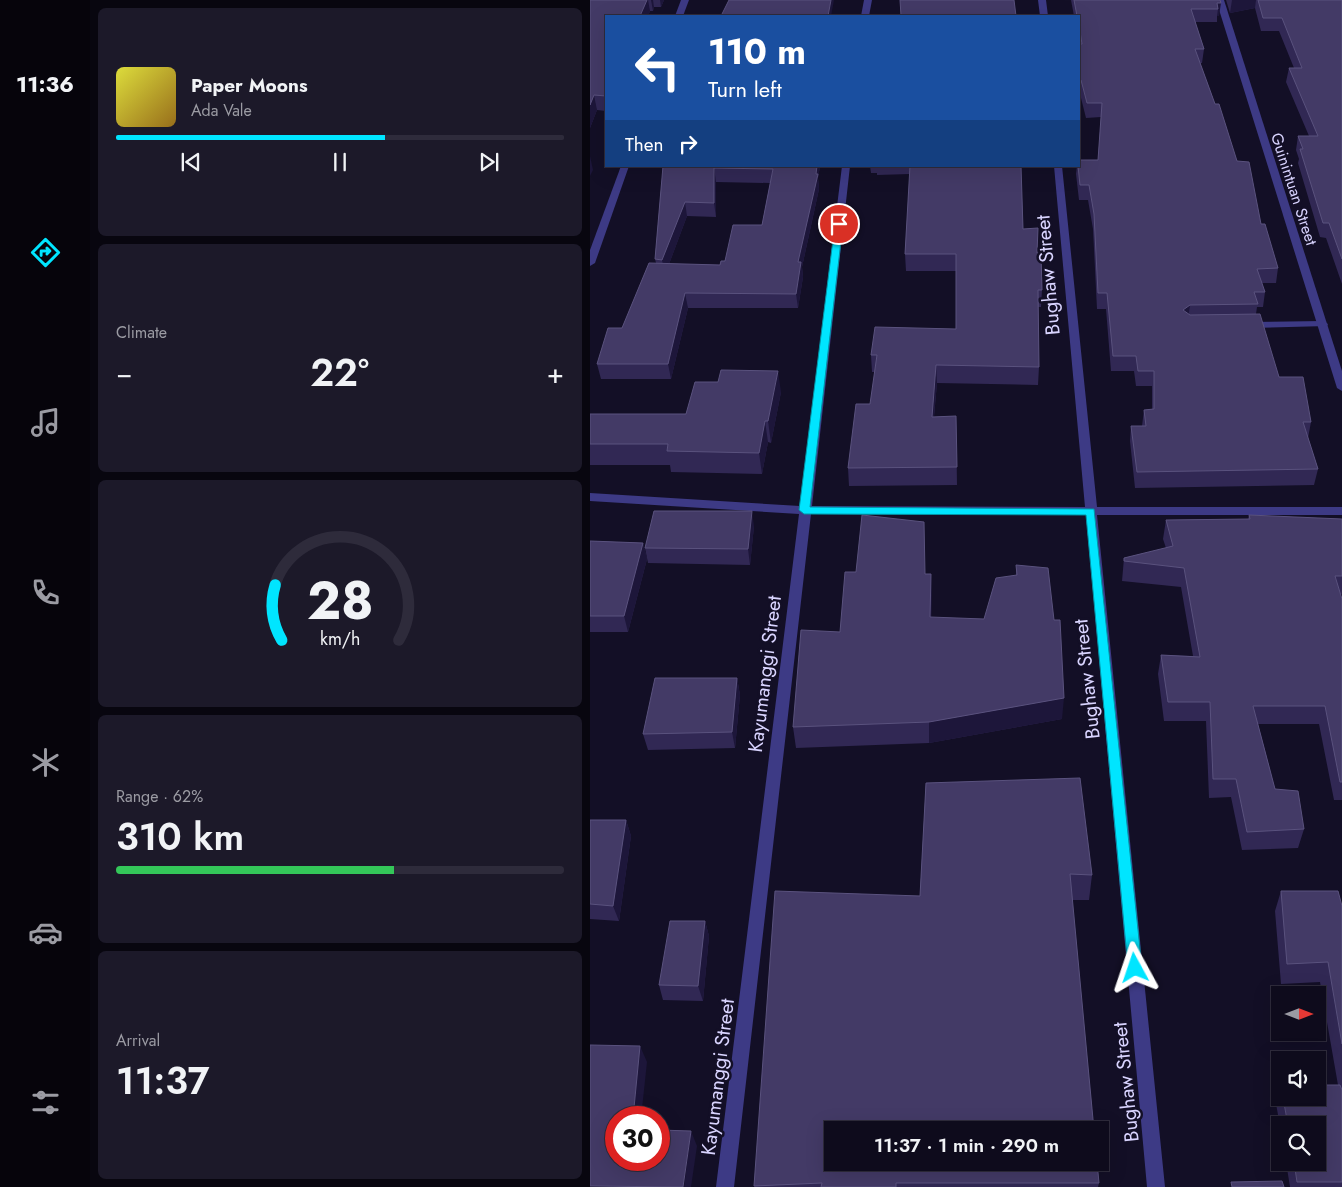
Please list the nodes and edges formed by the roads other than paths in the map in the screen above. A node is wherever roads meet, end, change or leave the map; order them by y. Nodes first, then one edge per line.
1 (685, 0) edge
2 (868, 0) edge
3 (1042, 0) edge
4 (1220, 0) edge
5 (679, 15) edge
6 (865, 15) edge
7 (1044, 15) edge
8 (625, 167) edge
9 (846, 167) edge
10 (1058, 167) edge
11 (590, 263) edge
12 (1322, 324) junction
13 (1236, 325) edge
14 (1330, 346) junction
15 (1342, 346) edge
16 (1342, 388) edge
17 (590, 497) edge
18 (804, 510) junction
19 (1342, 510) edge
20 (1091, 512) junction
21 (726, 1187) edge
22 (1156, 1187) edge

1 - 5 street
2 - 6 street
3 - 7 street
4 - 12 street, Guinintuan Street
8 - 11 street
9 - 18 street, Kayumanggi Street
10 - 20 street, Bughaw Street
12 - 13 street
12 - 14 street, Guinintuan Street
14 - 15 street
14 - 16 street, Guinintuan Street
17 - 18 street
18 - 20 street
18 - 21 street, Kayumanggi Street
19 - 20 street
20 - 22 street, Bughaw Street

